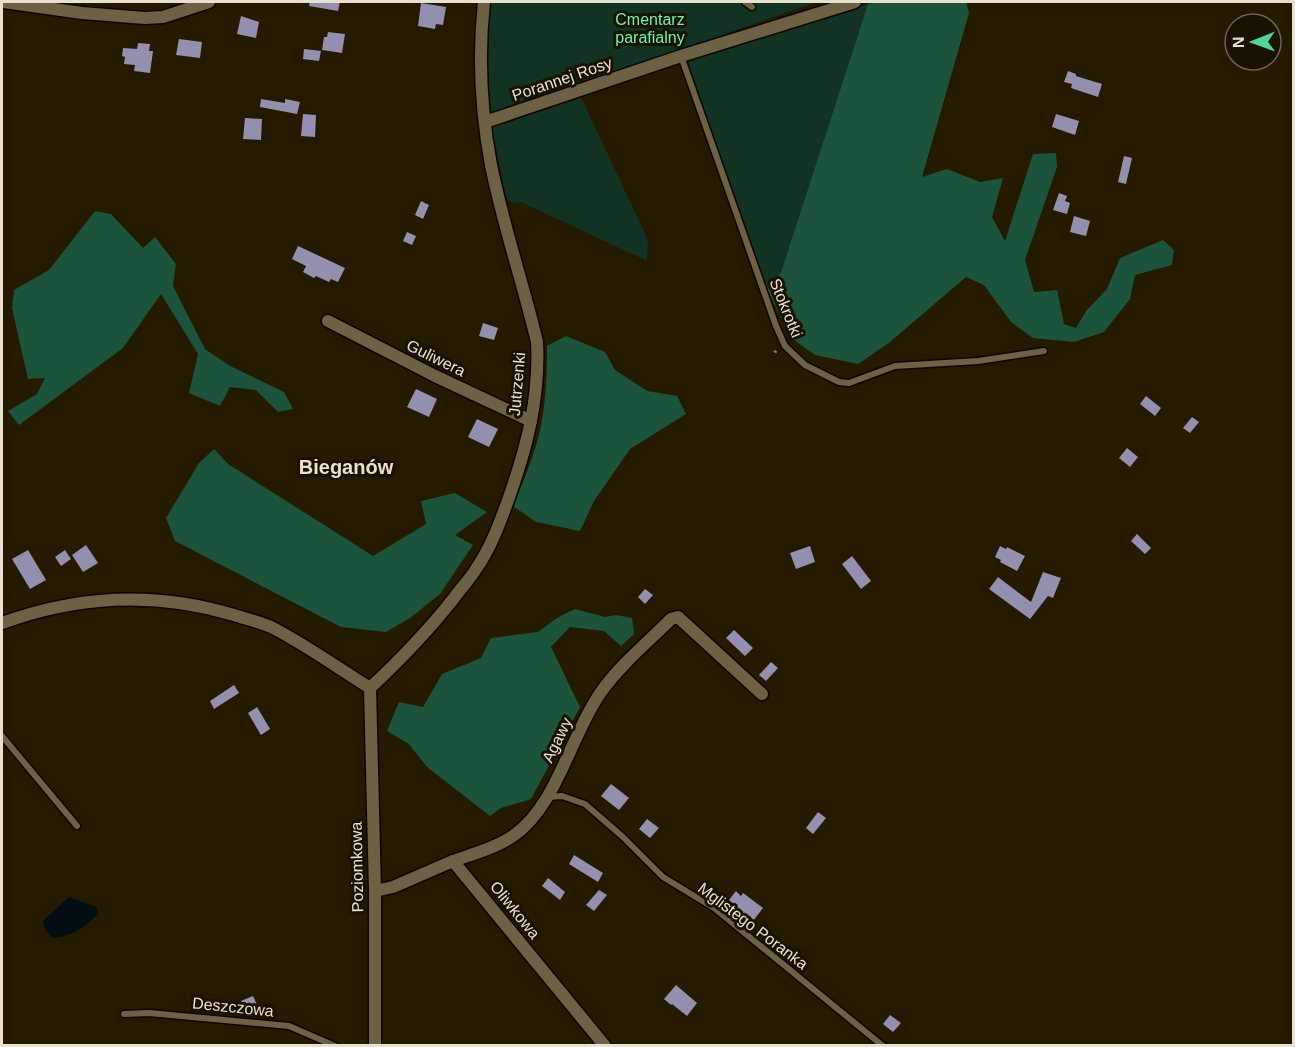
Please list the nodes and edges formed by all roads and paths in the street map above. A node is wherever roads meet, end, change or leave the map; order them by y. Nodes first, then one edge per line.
1 (4, 2) edge
2 (209, 2) edge
3 (483, 2) edge
4 (745, 2) edge
5 (855, 2) edge
6 (82, 7) edge
7 (752, 7) dead end
8 (681, 56) junction
9 (485, 122) junction
10 (328, 321) dead end
11 (1044, 351) dead end
12 (531, 421) junction
13 (2, 623) edge
14 (370, 688) junction
15 (762, 694) dead end
16 (2, 736) edge
17 (547, 797) junction
18 (76, 826) dead end
19 (453, 861) junction
20 (375, 891) junction
21 (124, 1014) dead end
22 (335, 1046) edge
23 (375, 1046) edge
24 (605, 1046) edge
25 (883, 1046) edge

1 - 6 street
2 - 6 street
3 - 9 street, Jutrzenki
4 - 7 lane
5 - 8 street, Porannej Rosy
8 - 9 street, Porannej Rosy
8 - 11 lane, Stokrotki
9 - 12 street, Jutrzenki
10 - 12 street, Guliwera
12 - 14 street, Jutrzenki
13 - 14 street
14 - 20 street, Poziomkowa
15 - 17 street, Agawy
16 - 18 lane
17 - 19 street, Agawy
17 - 25 lane, Mglistego Poranka
19 - 20 street
19 - 24 street, Oliwkowa
20 - 23 street, Poziomkowa
21 - 22 lane, Deszczowa

